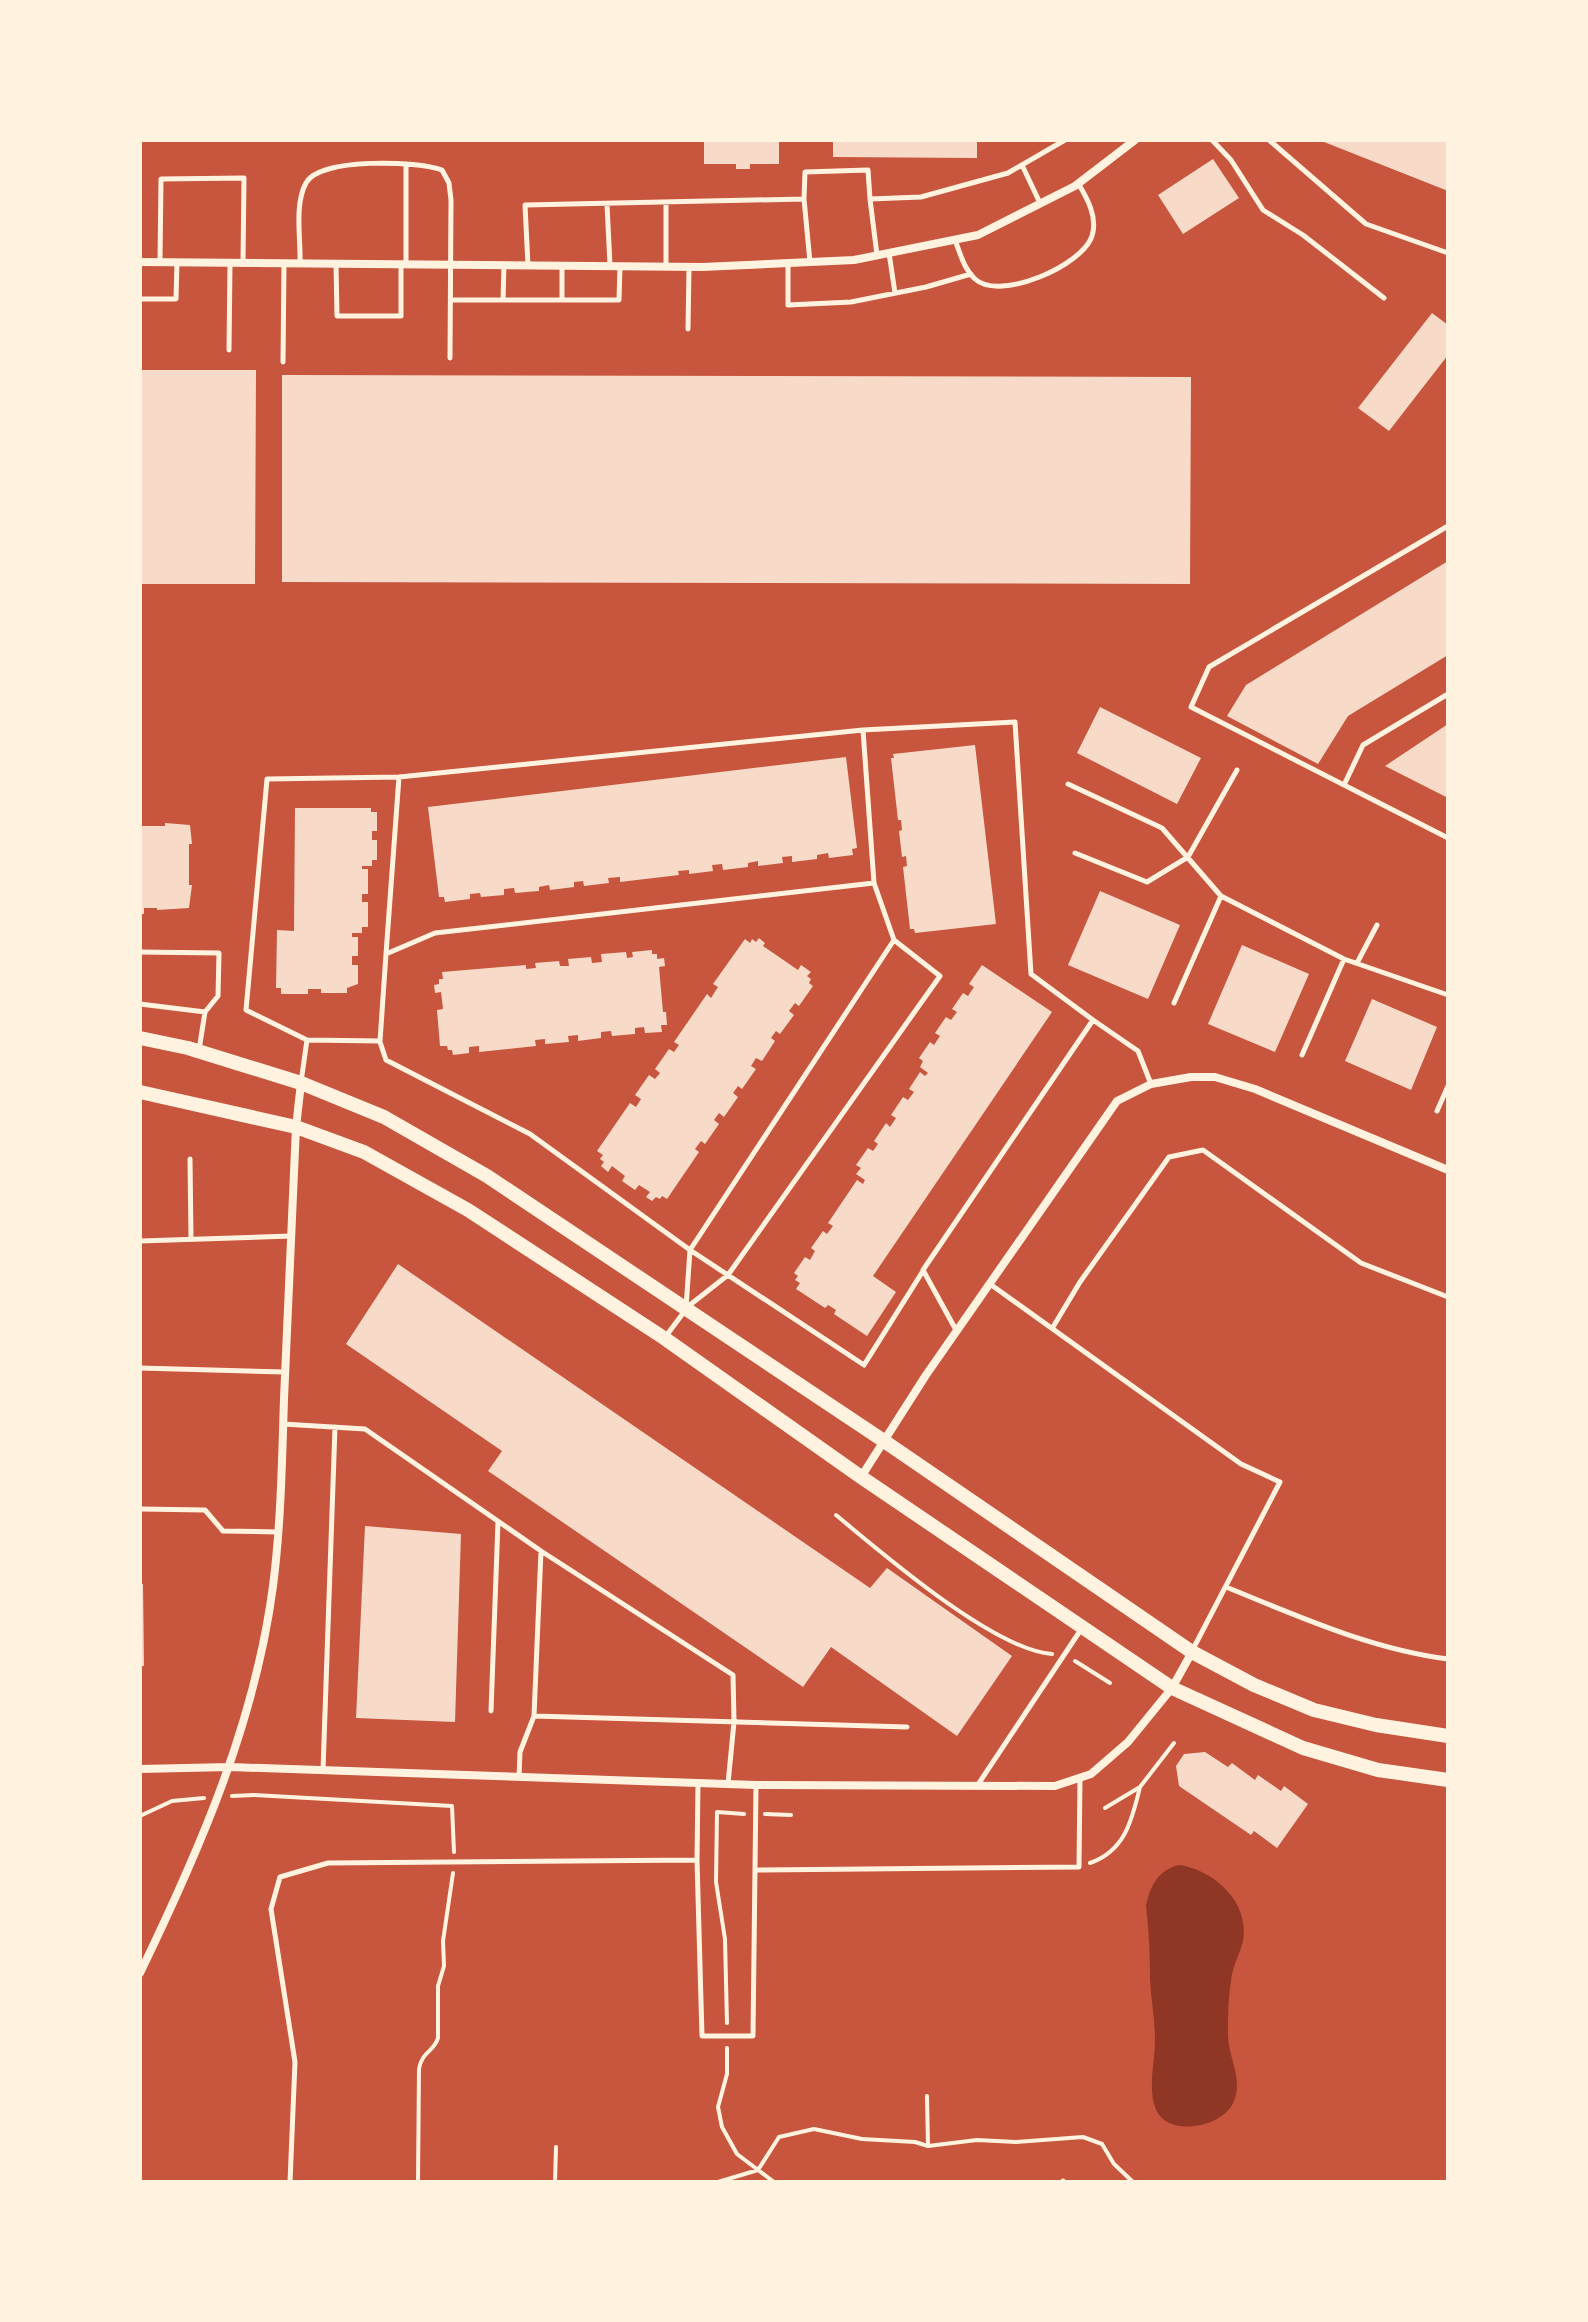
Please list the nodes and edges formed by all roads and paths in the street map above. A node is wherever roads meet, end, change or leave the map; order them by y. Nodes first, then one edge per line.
1 (1065, 140) edge
2 (1135, 140) edge
3 (1212, 140) edge
4 (1269, 140) edge
5 (406, 164) junction
6 (1022, 165) junction
7 (1078, 183) junction
8 (804, 199) junction
9 (870, 199) junction
10 (666, 202) junction
11 (607, 204) junction
12 (1040, 204) junction
13 (955, 240) junction
14 (889, 253) junction
15 (1448, 253) edge
16 (877, 255) junction
17 (140, 262) edge
18 (160, 262) junction
19 (177, 262) junction
20 (810, 262) junction
21 (230, 263) junction
22 (243, 263) junction
23 (284, 263) junction
24 (300, 263) junction
25 (788, 263) junction
26 (336, 264) junction
27 (404, 264) junction
28 (451, 265) junction
29 (504, 265) junction
30 (529, 266) junction
31 (562, 266) junction
32 (615, 266) junction
33 (666, 267) junction
34 (689, 267) junction
35 (971, 274) junction
36 (895, 293) junction
37 (1384, 298) dead end
38 (140, 299) edge
39 (451, 300) junction
40 (503, 300) junction
41 (562, 300) junction
42 (688, 329) dead end
43 (229, 350) dead end
44 (450, 358) dead end
45 (283, 362) dead end
46 (1448, 526) edge
47 (1448, 694) edge
48 (863, 730) junction
49 (1237, 770) dead end
50 (399, 777) junction
51 (1068, 784) dead end
52 (1344, 785) junction
53 (1448, 838) edge
54 (1075, 853) dead end
55 (1188, 857) junction
56 (874, 883) junction
57 (1221, 896) junction
58 (1377, 925) dead end
59 (894, 940) junction
60 (140, 952) edge
61 (386, 954) junction
62 (1344, 959) junction
63 (1357, 963) junction
64 (1448, 995) edge
65 (1174, 1003) dead end
66 (140, 1004) edge
67 (205, 1012) junction
68 (1093, 1020) junction
69 (140, 1038) edge
70 (307, 1040) junction
71 (380, 1041) junction
72 (199, 1051) junction
73 (1302, 1055) dead end
74 (301, 1083) junction
75 (1151, 1084) junction
76 (1448, 1086) edge
77 (140, 1092) edge
78 (1437, 1111) dead end
79 (296, 1127) junction
80 (190, 1159) dead end
81 (1448, 1170) edge
82 (291, 1236) junction
83 (191, 1239) junction
84 (140, 1241) edge
85 (690, 1250) junction
86 (923, 1270) junction
87 (728, 1275) junction
88 (989, 1283) junction
89 (1448, 1297) edge
90 (686, 1308) junction
91 (1053, 1327) junction
92 (956, 1331) junction
93 (664, 1338) junction
94 (140, 1368) edge
95 (285, 1372) junction
96 (283, 1424) junction
97 (335, 1427) junction
98 (884, 1441) junction
99 (861, 1477) junction
100 (140, 1509) edge
101 (836, 1515) dead end
102 (498, 1521) junction
103 (278, 1532) junction
104 (541, 1551) junction
105 (1226, 1587) junction
106 (1082, 1627) junction
107 (1192, 1652) junction
108 (1065, 1654) junction
109 (1448, 1659) edge
110 (1110, 1683) dead end
111 (1172, 1688) junction
112 (491, 1711) dead end
113 (534, 1716) junction
114 (734, 1722) junction
115 (907, 1727) dead end
116 (1448, 1736) edge
117 (1174, 1743) dead end
118 (230, 1767) junction
119 (140, 1769) edge
120 (323, 1771) junction
121 (519, 1777) junction
122 (1080, 1778) junction
123 (1448, 1780) edge
124 (698, 1784) junction
125 (728, 1784) junction
126 (756, 1785) junction
127 (1140, 1787) junction
128 (976, 1788) junction
129 (219, 1797) junction
130 (1105, 1808) dead end
131 (717, 1812) dead end
132 (140, 1816) edge
133 (697, 1860) junction
134 (453, 1863) junction
135 (1079, 1867) junction
136 (756, 1870) junction
137 (140, 1973) edge
138 (727, 2036) junction
139 (927, 2096) dead end
140 (928, 2146) junction
141 (556, 2147) dead end
142 (758, 2170) junction
143 (290, 2182) edge
144 (418, 2182) edge
145 (555, 2182) edge
146 (718, 2182) edge
147 (774, 2182) edge
148 (1133, 2182) edge

1 - 6 lane
2 - 7 street
3 - 37 lane
4 - 15 lane
5 - 24 lane
5 - 27 lane
5 - 28 lane
6 - 9 lane
6 - 12 lane
7 - 12 street
7 - 35 lane
8 - 9 lane
8 - 10 lane
8 - 20 lane
9 - 16 lane
10 - 11 lane
10 - 33 lane
11 - 30 lane
11 - 32 lane
12 - 13 street
13 - 14 street
13 - 35 lane
14 - 16 street
14 - 36 lane
16 - 20 street
17 - 18 street
18 - 19 street
18 - 22 lane
19 - 21 street
19 - 38 lane
20 - 25 street
21 - 22 street
21 - 43 lane
22 - 23 street
23 - 24 street
23 - 45 lane
24 - 26 street
25 - 34 street
25 - 36 lane
26 - 27 street
26 - 27 lane
27 - 28 street
28 - 29 street
28 - 39 lane
29 - 30 street
29 - 40 lane
30 - 31 street
31 - 32 street
31 - 41 lane
32 - 33 street
32 - 41 lane
33 - 34 street
34 - 42 lane
35 - 36 lane
39 - 40 lane
39 - 44 lane
40 - 41 lane
46 - 52 lane
47 - 52 lane
48 - 50 lane
48 - 56 lane
48 - 68 lane
49 - 55 lane
50 - 61 lane
50 - 70 lane
51 - 55 lane
52 - 53 lane
54 - 55 lane
55 - 57 lane
56 - 59 lane
56 - 61 lane
57 - 62 lane
57 - 65 lane
58 - 63 lane
59 - 85 lane
59 - 87 lane
60 - 67 lane
61 - 71 lane
62 - 63 lane
62 - 73 lane
63 - 64 lane
66 - 67 lane
67 - 72 lane
68 - 75 lane
68 - 86 lane
69 - 72 main road
70 - 71 lane
70 - 74 lane
71 - 85 lane
72 - 74 main road
74 - 79 street
74 - 90 main road
75 - 81 street
75 - 88 street
76 - 78 lane
77 - 79 main road
79 - 82 street
79 - 93 main road
80 - 83 lane
82 - 83 lane
82 - 95 street
83 - 84 lane
85 - 87 lane
85 - 90 lane
86 - 87 lane
86 - 92 lane
87 - 90 lane
88 - 91 lane
88 - 92 street
89 - 91 lane
90 - 93 lane
90 - 98 main road
91 - 105 lane
92 - 98 street
93 - 99 main road
94 - 95 lane
95 - 96 street
96 - 97 lane
96 - 103 street
97 - 102 lane
97 - 120 lane
98 - 99 street
98 - 107 main road
99 - 106 main road
100 - 103 lane
101 - 108 path
102 - 104 lane
102 - 112 lane
103 - 118 street
104 - 113 lane
104 - 114 lane
105 - 107 lane
105 - 109 lane
106 - 108 lane
106 - 111 main road
107 - 111 street
107 - 116 main road
108 - 110 path
108 - 128 lane
111 - 122 street
111 - 123 main road
113 - 114 lane
113 - 121 lane
114 - 115 lane
114 - 125 lane
117 - 127 path
118 - 119 street
118 - 120 street
118 - 129 street
120 - 121 street
121 - 124 street
122 - 128 street
122 - 135 lane
124 - 125 street
124 - 133 lane
125 - 126 street
126 - 128 street
126 - 136 lane
127 - 130 path
127 - 135 path
129 - 132 path
129 - 134 path
129 - 137 street
131 - 138 path
133 - 134 lane
133 - 138 lane
134 - 143 lane
134 - 144 path
135 - 136 lane
136 - 138 lane
138 - 142 path
139 - 140 path
140 - 142 path
140 - 148 path
141 - 145 path
142 - 146 path
142 - 147 path

